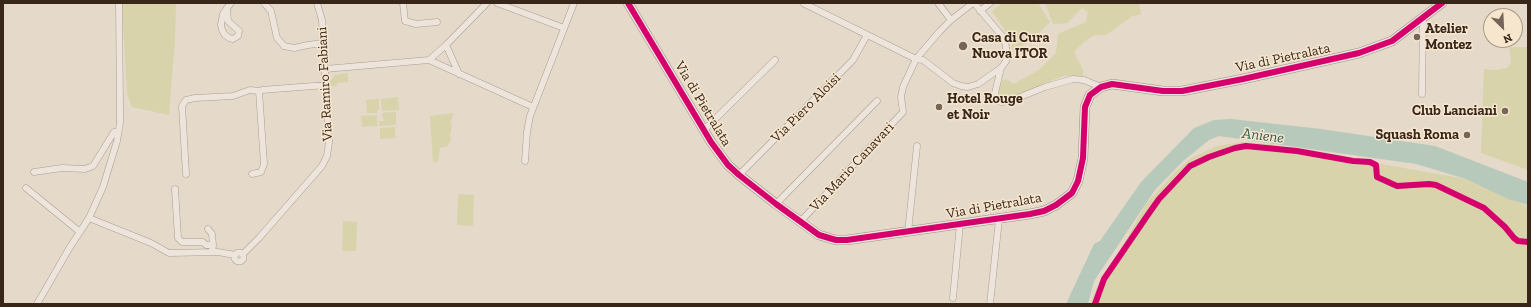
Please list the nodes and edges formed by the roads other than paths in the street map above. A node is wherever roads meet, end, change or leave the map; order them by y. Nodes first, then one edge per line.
1 (120, 3) edge
2 (264, 3) edge
3 (317, 3) edge
4 (403, 3) edge
5 (487, 3) edge
6 (497, 3) edge
7 (574, 3) edge
8 (628, 3) edge
9 (802, 3) edge
10 (938, 3) edge
11 (973, 3) edge
12 (990, 3) edge
13 (1442, 3) edge
14 (229, 5) edge
15 (980, 11) junction
16 (1423, 17) junction
17 (951, 20) junction
18 (437, 22) dead end
19 (564, 28) junction
20 (867, 35) junction
21 (323, 43) junction
22 (446, 45) junction
23 (916, 59) junction
24 (429, 60) junction
25 (775, 60) dead end
26 (1001, 68) junction
27 (325, 69) junction
28 (459, 74) junction
29 (326, 85) junction
30 (1101, 87) junction
31 (259, 91) junction
32 (1422, 94) dead end
33 (877, 101) dead end
34 (534, 106) junction
35 (704, 130) junction
36 (118, 133) junction
37 (917, 146) dead end
38 (525, 161) dead end
39 (34, 172) dead end
40 (186, 174) dead end
41 (252, 174) dead end
42 (738, 175) junction
43 (26, 188) dead end
44 (175, 189) dead end
45 (776, 204) junction
46 (89, 218) junction
47 (998, 219) junction
48 (800, 222) junction
49 (960, 224) junction
50 (208, 229) dead end
51 (80, 232) junction
52 (908, 232) junction
53 (213, 245) junction
54 (212, 252) junction
55 (954, 298) dead end
56 (37, 304) edge
57 (990, 304) edge

1 - 36 street
2 - 21 street
3 - 21 street, Via Ramiro Fabiani
4 - 18 street
5 - 22 street
6 - 19 street
7 - 19 street
8 - 35 street, Via di Pietralata
9 - 20 street
10 - 17 street
11 - 15 street
11 - 17 street
12 - 15 street
13 - 16 street, Via di Pietralata
14 - 14 street
15 - 26 street
16 - 30 street, Via di Pietralata
16 - 32 street
17 - 23 street
19 - 34 street
20 - 23 street
20 - 42 street, Via Piero Aloisi
21 - 27 street, Via Ramiro Fabiani
22 - 24 street
22 - 28 street
23 - 26 street
23 - 48 street, Via Mario Canavari
24 - 27 street
24 - 28 street
25 - 35 street
26 - 30 street
27 - 29 street, Via Ramiro Fabiani
28 - 34 street
29 - 31 street
29 - 54 street, Via Ramiro Fabiani
30 - 47 street, Via di Pietralata
31 - 40 street
31 - 41 street
33 - 45 street
34 - 38 street
35 - 42 street, Via di Pietralata
36 - 39 street
36 - 46 street
37 - 52 street
42 - 45 street, Via di Pietralata
43 - 51 street
44 - 53 street
45 - 48 street, Via di Pietralata
46 - 51 street
46 - 54 street, Via Ramiro Fabiani
47 - 49 street, Via di Pietralata
47 - 57 street
48 - 52 street, Via di Pietralata
49 - 52 street, Via di Pietralata
49 - 55 street
50 - 53 street
51 - 56 street
53 - 54 street

